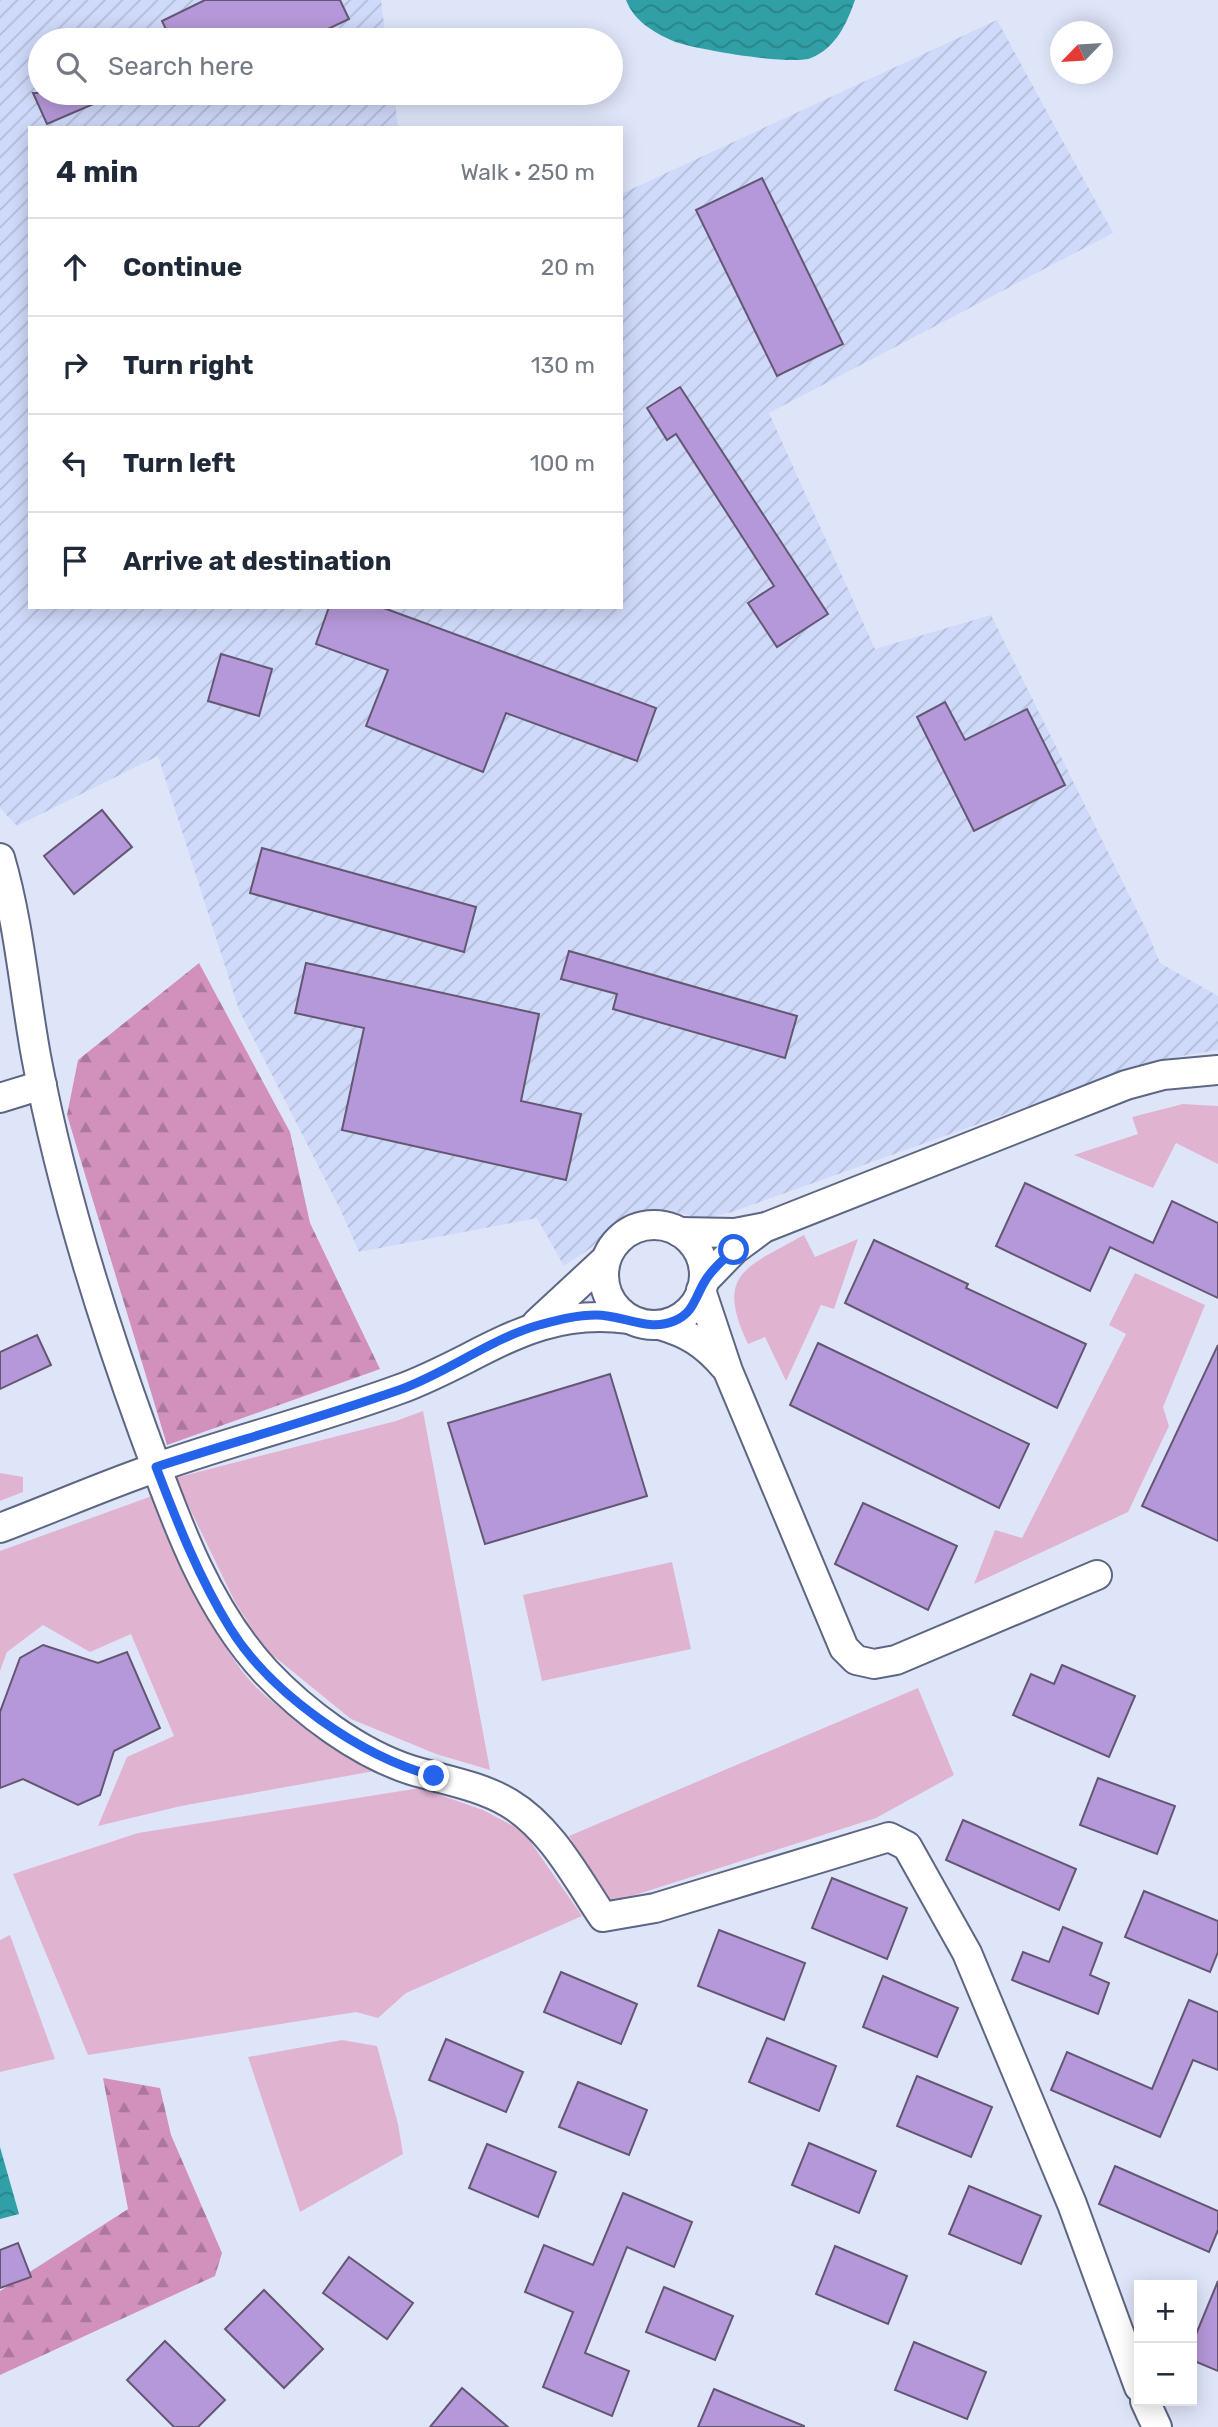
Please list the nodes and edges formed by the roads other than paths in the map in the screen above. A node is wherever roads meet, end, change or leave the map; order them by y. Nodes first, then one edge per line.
1 (0, 858) edge
2 (1218, 1070) edge
3 (42, 1085) junction
4 (0, 1098) edge
5 (766, 1227) junction
6 (679, 1232) junction
7 (605, 1260) junction
8 (703, 1286) junction
9 (628, 1319) junction
10 (660, 1325) junction
11 (532, 1327) junction
12 (728, 1371) junction
13 (156, 1467) junction
14 (0, 1528) edge
15 (1097, 1575) dead end
16 (1134, 2373) edge
17 (1147, 2406) edge
18 (1157, 2427) edge

1 - 3 street
2 - 5 street
3 - 4 street
3 - 13 street
5 - 6 street
5 - 8 street
6 - 7 street
6 - 8 street
7 - 9 street
7 - 11 street
8 - 10 street
8 - 12 street
9 - 10 street
9 - 11 street
10 - 12 street
11 - 13 street
12 - 15 street
13 - 14 street
13 - 16 street
17 - 18 street

